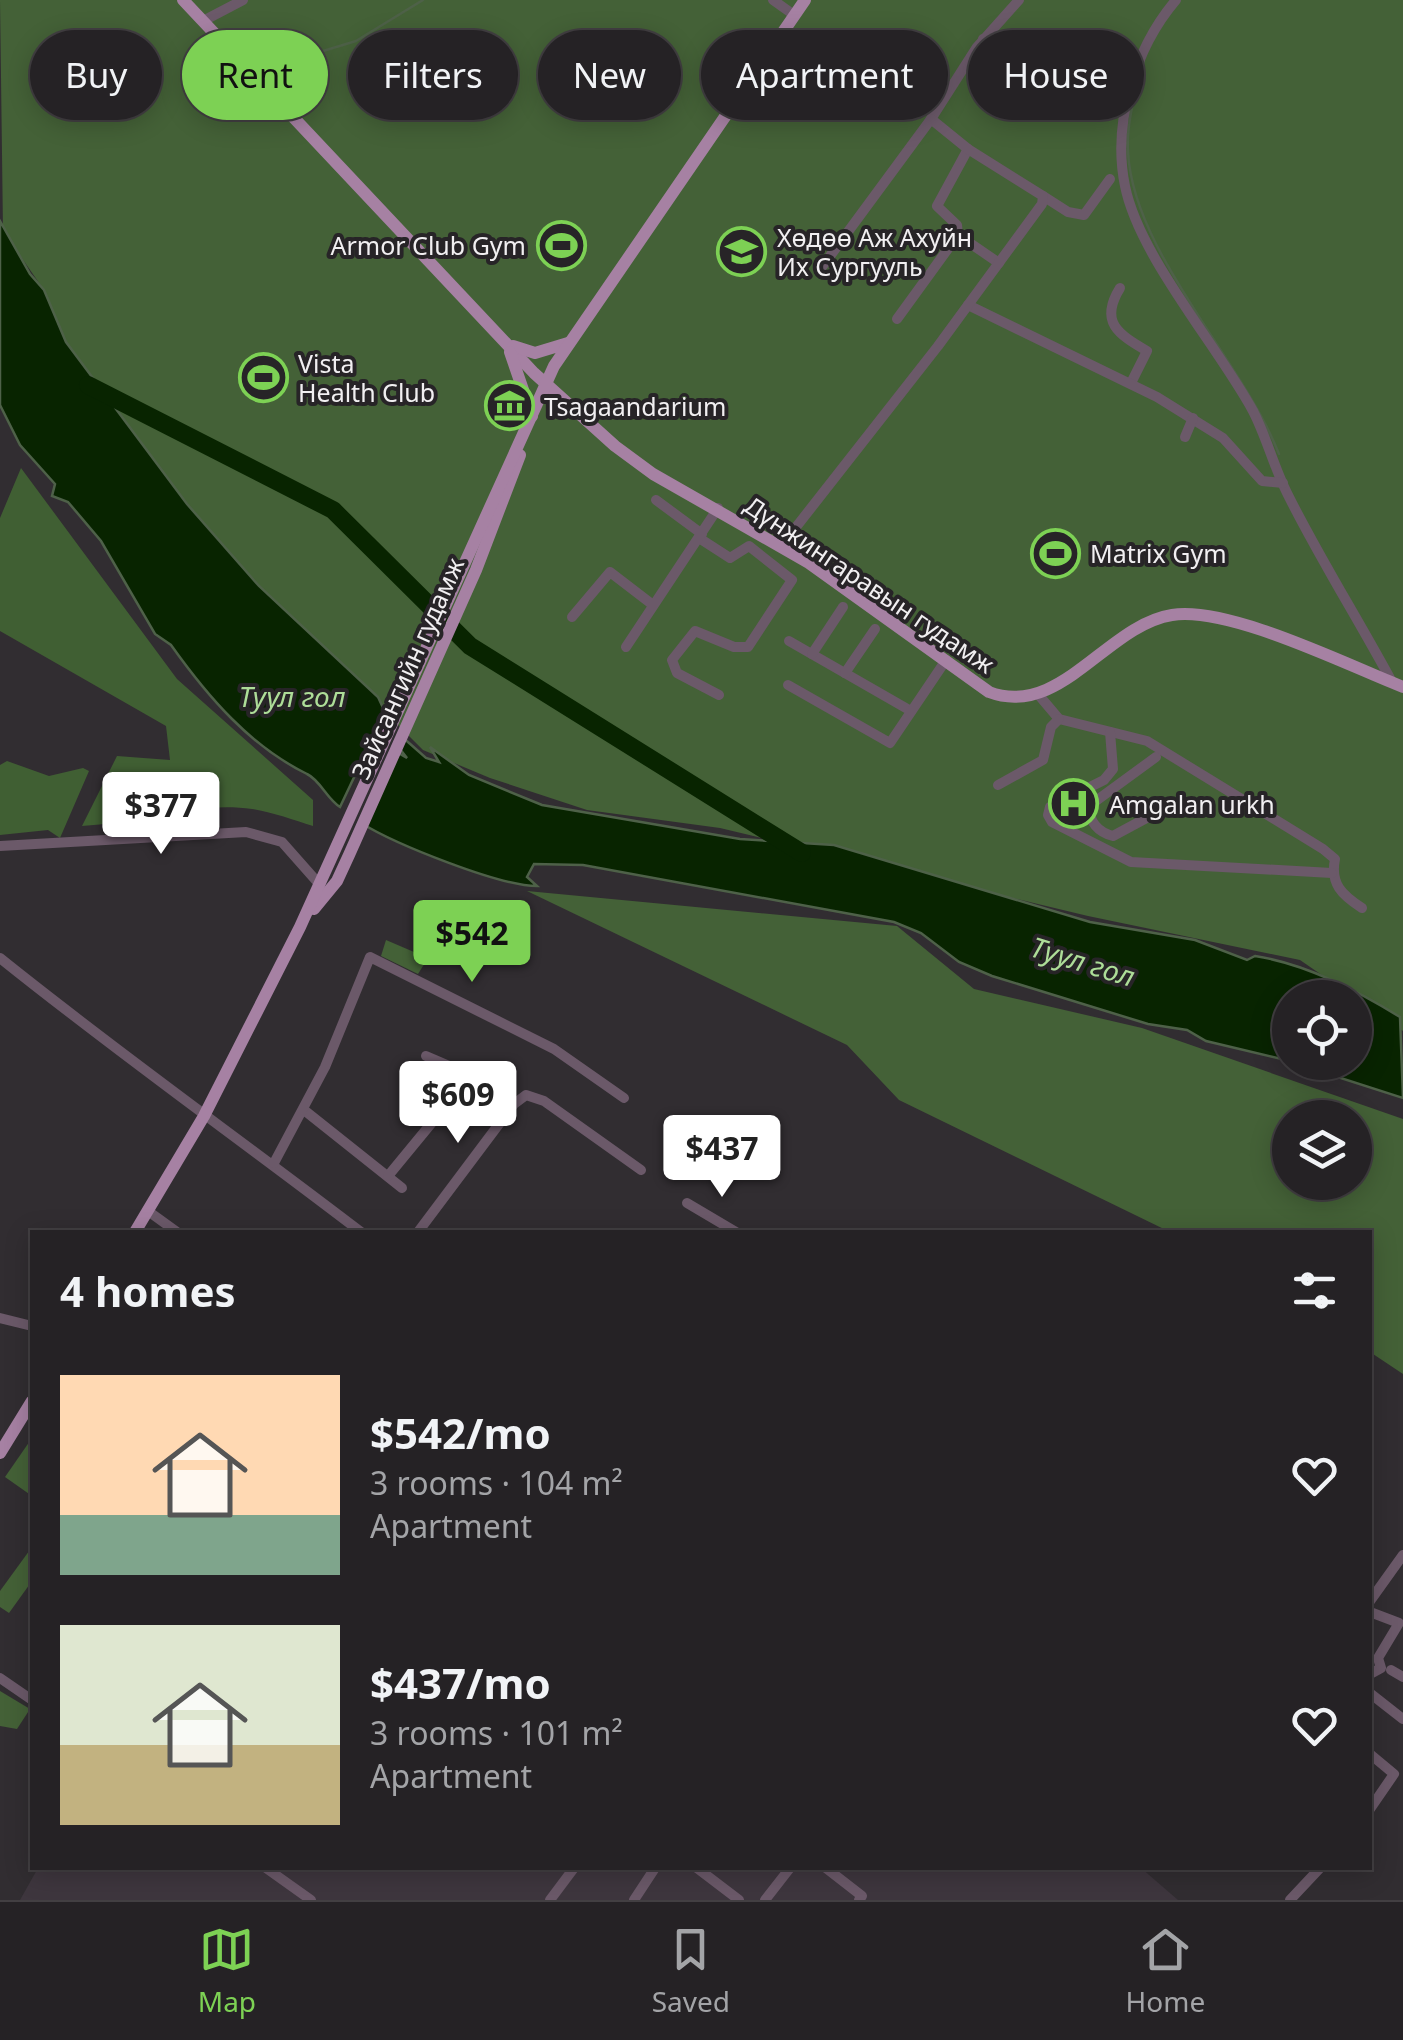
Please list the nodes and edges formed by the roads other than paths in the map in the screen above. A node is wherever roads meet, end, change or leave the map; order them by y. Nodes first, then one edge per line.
1 (183, 0) edge
2 (243, 0) edge
3 (773, 0) edge
4 (805, 0) edge
5 (1019, 0) edge
6 (1176, 0) edge
7 (794, 15) junction
8 (203, 21) junction
9 (992, 30) edge
10 (968, 63) edge
11 (948, 93) edge
12 (930, 120) edge
13 (932, 120) edge
14 (968, 149) junction
15 (1110, 179) dead end
16 (1042, 196) junction
17 (958, 235) junction
18 (999, 263) junction
19 (822, 267) dead end
20 (1120, 288) dead end
21 (968, 305) junction
22 (897, 319) dead end
23 (506, 343) junction
24 (568, 343) junction
25 (546, 384) junction
26 (1131, 384) junction
27 (532, 416) junction
28 (1193, 418) junction
29 (1185, 438) dead end
30 (1282, 484) junction
31 (656, 500) dead end
32 (718, 508) junction
33 (701, 536) junction
34 (782, 545) junction
35 (653, 605) junction
36 (843, 608) dead end
37 (572, 617) dead end
38 (876, 628) dead end
39 (789, 641) dead end
40 (626, 648) dead end
41 (812, 654) junction
42 (946, 660) junction
43 (845, 673) junction
44 (788, 685) dead end
45 (1398, 685) edge
46 (1036, 693) junction
47 (718, 695) dead end
48 (911, 711) junction
49 (1060, 719) junction
50 (1110, 732) junction
51 (1156, 757) dead end
52 (998, 785) dead end
53 (1165, 808) dead end
54 (0, 846) edge
55 (1332, 873) junction
56 (320, 885) junction
57 (1362, 908) dead end
58 (300, 927) junction
59 (0, 958) edge
60 (426, 1056) dead end
61 (624, 1098) dead end
62 (304, 1110) junction
63 (204, 1116) junction
64 (274, 1163) junction
65 (640, 1170) dead end
66 (388, 1176) junction
67 (402, 1188) dead end
68 (688, 1203) dead end
69 (148, 1211) junction
70 (136, 1230) edge
71 (173, 1230) edge
72 (359, 1230) edge
73 (420, 1230) edge
74 (733, 1230) edge
75 (0, 1318) edge
76 (30, 1326) edge
77 (30, 1404) edge
78 (0, 1453) edge
79 (1403, 1555) edge
80 (1372, 1597) edge
81 (1372, 1613) edge
82 (1401, 1622) edge
83 (1374, 1657) edge
84 (1391, 1670) dead end
85 (1403, 1677) edge
86 (0, 1678) edge
87 (1372, 1695) edge
88 (30, 1699) edge
89 (1403, 1719) edge
90 (1372, 1756) edge
91 (1399, 1776) edge
92 (1372, 1807) edge
93 (269, 1870) edge
94 (572, 1870) edge
95 (654, 1870) edge
96 (700, 1870) edge
97 (788, 1870) edge
98 (828, 1870) edge
99 (1318, 1870) edge
100 (863, 1898) edge
101 (311, 1900) edge
102 (550, 1900) edge
103 (634, 1900) edge
104 (738, 1900) edge
105 (765, 1900) edge
106 (1290, 1900) edge

1 - 8 main road, Дүнжингаравын гудамж
2 - 8 street
3 - 7 street
4 - 7 main road, Зайсангийн гудамж
5 - 9 street
6 - 30 street
7 - 24 main road, Зайсангийн гудамж
8 - 23 main road, Дүнжингаравын гудамж
10 - 11 street
12 - 19 street
13 - 14 street
14 - 16 street
14 - 17 street
15 - 16 street
16 - 18 street
17 - 18 street
17 - 22 street
18 - 21 street
20 - 26 street
21 - 26 street
21 - 34 street
23 - 24 main road
23 - 25 main road, Дүнжингаравын гудамж
23 - 27 main road
24 - 25 main road, Зайсангийн гудамж
25 - 27 main road, Зайсангийн гудамж
25 - 32 main road, Дүнжингаравын гудамж
26 - 28 street
27 - 56 main road, Зайсангийн гудамж
27 - 58 main road, Зайсангийн гудамж
28 - 29 street
28 - 30 street
30 - 45 street
31 - 33 street
32 - 33 street
32 - 34 main road, Дүнжингаравын гудамж
33 - 35 street
33 - 47 street
34 - 42 main road, Дүнжингаравын гудамж
35 - 37 street
35 - 40 street
36 - 41 street
38 - 43 street
39 - 41 street
41 - 43 street
42 - 46 main road, Дүнжингаравын гудамж
42 - 48 street
43 - 48 street
44 - 48 street
45 - 46 main road
46 - 49 street
49 - 50 street
49 - 52 street
50 - 55 street
50 - 55 street
51 - 53 street
54 - 56 street
55 - 57 street
56 - 58 main road, Зайсангийн гудамж
58 - 63 main road, Зайсангийн гудамж
59 - 63 street
60 - 66 street
61 - 62 street
62 - 64 street
62 - 66 street
63 - 64 street
63 - 69 main road, Зайсангийн гудамж
64 - 72 street
65 - 73 street
66 - 67 street
68 - 74 street
69 - 70 main road, Зайсангийн гудамж
69 - 71 street
75 - 76 street
77 - 78 main road
79 - 80 street
81 - 82 street
82 - 83 street
84 - 85 street
86 - 88 street
87 - 89 street
90 - 91 street
91 - 92 street
93 - 101 street
94 - 102 street
95 - 103 street
96 - 104 street
97 - 105 street
98 - 100 street
99 - 106 street

